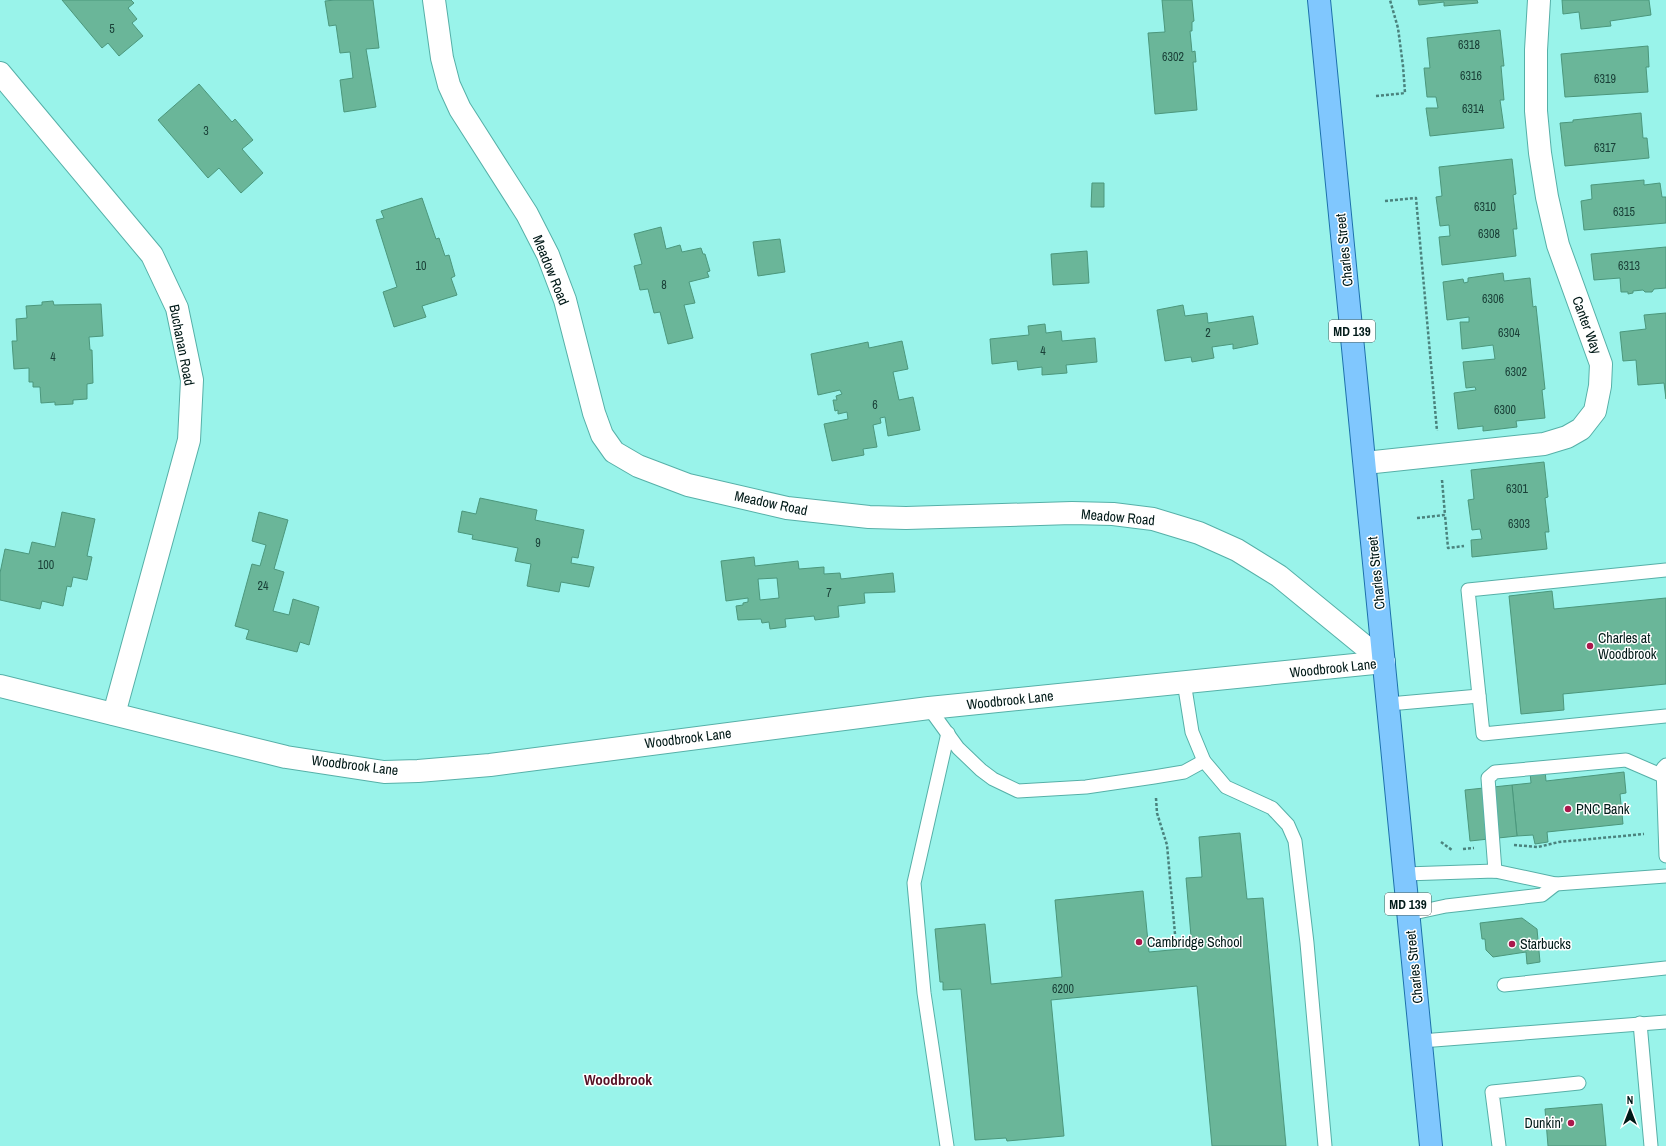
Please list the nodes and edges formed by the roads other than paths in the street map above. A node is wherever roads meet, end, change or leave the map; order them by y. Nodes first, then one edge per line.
1 (434, 0) edge
2 (1319, 0) edge
3 (1539, 0) edge
4 (0, 73) edge
5 (1365, 463) junction
6 (1666, 570) edge
7 (1384, 662) junction
8 (1184, 682) junction
9 (0, 686) edge
10 (1479, 696) junction
11 (1389, 704) junction
12 (929, 708) junction
13 (114, 714) junction
14 (1666, 716) edge
15 (948, 733) junction
16 (1204, 761) junction
17 (1664, 771) edge
18 (1666, 856) edge
19 (1495, 871) junction
20 (1405, 874) junction
21 (1666, 876) edge
22 (1556, 884) junction
23 (1409, 914) junction
24 (1666, 968) edge
25 (1504, 985) dead end
26 (1666, 1022) edge
27 (1640, 1023) junction
28 (1421, 1041) junction
29 (1579, 1082) dead end
30 (947, 1146) edge
31 (1325, 1146) edge
32 (1431, 1146) edge
33 (1499, 1146) edge
34 (1651, 1146) edge

1 - 7 street, Meadow Road
2 - 5 main road, Charles Street / MD 139
3 - 5 street, Canter Way
4 - 13 street, Buchanan Road
5 - 7 main road, Charles Street / MD 139
6 - 10 lane
7 - 8 street, Woodbrook Lane
7 - 11 main road, Charles Street / MD 139
8 - 12 street, Woodbrook Lane
8 - 16 lane
9 - 13 street, Woodbrook Lane
10 - 11 lane
10 - 14 lane
11 - 20 main road, Charles Street / MD 139
12 - 13 street, Woodbrook Lane
12 - 15 lane
15 - 16 lane
15 - 30 lane
16 - 31 lane
17 - 18 lane
17 - 19 lane
19 - 20 lane
19 - 22 lane
20 - 23 main road, Charles Street / MD 139
21 - 22 lane
22 - 23 lane
23 - 28 main road, Charles Street / MD 139
24 - 25 lane
26 - 27 lane
27 - 28 lane
27 - 34 lane
28 - 32 main road, Charles Street / MD 139
29 - 33 lane

